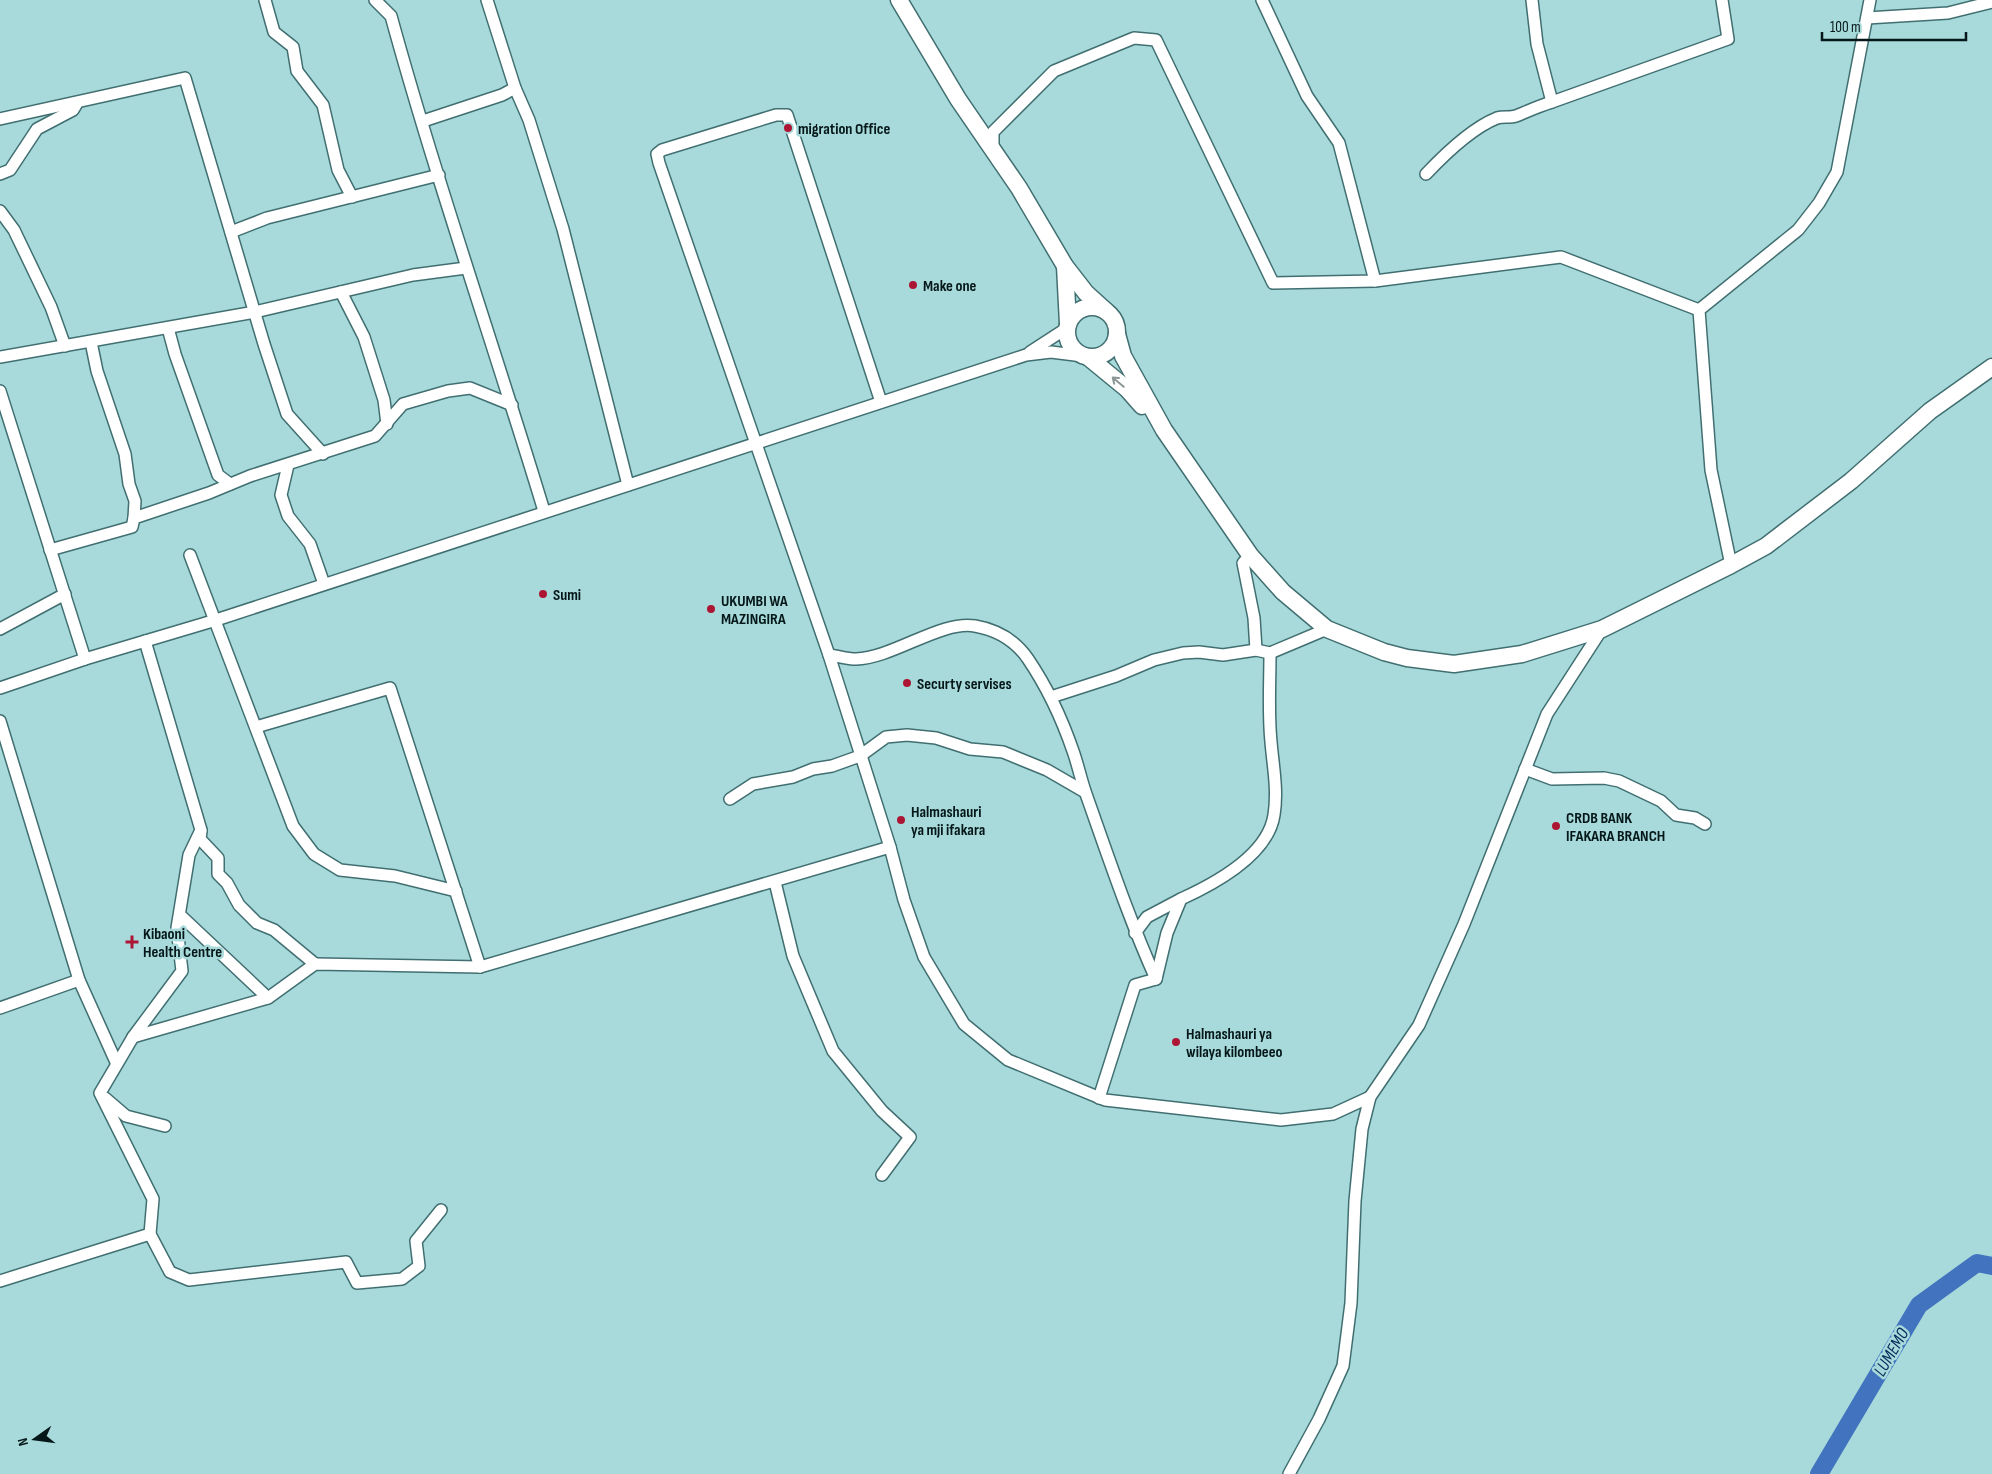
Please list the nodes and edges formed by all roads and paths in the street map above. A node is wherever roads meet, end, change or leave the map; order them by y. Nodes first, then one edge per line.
1 (265, 0) edge
2 (375, 0) edge
3 (388, 0) edge
4 (487, 0) edge
5 (899, 0) edge
6 (1262, 0) edge
7 (1532, 0) edge
8 (1722, 0) edge
9 (1870, 0) edge
10 (1992, 2) edge
11 (391, 16) junction
12 (1867, 18) junction
13 (515, 88) junction
14 (1552, 102) junction
15 (77, 104) junction
16 (0, 119) edge
17 (423, 121) junction
18 (993, 153) junction
19 (0, 174) edge
20 (1426, 174) dead end
21 (439, 175) junction
22 (352, 197) junction
23 (0, 211) edge
24 (231, 232) junction
25 (1065, 266) junction
26 (466, 268) junction
27 (1375, 281) junction
28 (341, 292) junction
29 (1700, 310) junction
30 (255, 312) junction
31 (1107, 312) junction
32 (1067, 326) junction
33 (168, 328) junction
34 (1117, 334) junction
35 (91, 342) junction
36 (65, 346) junction
37 (1026, 355) junction
38 (0, 357) edge
39 (1086, 357) junction
40 (1992, 367) edge
41 (0, 392) edge
42 (880, 402) junction
43 (384, 404) junction
44 (512, 405) junction
45 (400, 408) junction
46 (387, 424) junction
47 (1164, 430) junction
48 (755, 445) junction
49 (322, 454) junction
50 (288, 465) junction
51 (230, 484) junction
52 (628, 485) junction
53 (544, 511) junction
54 (134, 518) junction
55 (50, 550) junction
56 (190, 555) dead end
57 (1250, 555) junction
58 (1731, 565) junction
59 (324, 584) junction
60 (64, 594) junction
61 (216, 620) junction
62 (0, 629) edge
63 (1328, 629) junction
64 (1602, 629) junction
65 (145, 641) junction
66 (1256, 650) junction
67 (1270, 653) junction
68 (829, 655) junction
69 (85, 659) junction
70 (0, 688) edge
71 (1051, 697) junction
72 (0, 721) edge
73 (256, 727) junction
74 (860, 756) junction
75 (1525, 769) junction
76 (1085, 792) junction
77 (730, 799) dead end
78 (1705, 824) dead end
79 (201, 830) junction
80 (890, 848) junction
81 (775, 882) junction
82 (456, 891) junction
83 (1181, 899) junction
84 (180, 915) junction
85 (1135, 933) junction
86 (315, 964) junction
87 (480, 967) junction
88 (1156, 979) junction
89 (79, 980) junction
90 (268, 998) junction
91 (0, 1008) edge
92 (133, 1037) junction
93 (116, 1062) junction
94 (100, 1093) junction
95 (1370, 1097) junction
96 (1099, 1098) junction
97 (165, 1126) dead end
98 (882, 1175) dead end
99 (441, 1210) dead end
100 (150, 1234) junction
101 (0, 1280) edge
102 (1289, 1474) edge

1 - 22 street
2 - 11 street
3 - 11 street
4 - 13 street
5 - 18 main road
6 - 27 street
7 - 14 street
8 - 14 street
9 - 12 street
10 - 12 street
11 - 17 street
12 - 29 street
13 - 17 street
13 - 52 street
14 - 20 street
15 - 16 street
15 - 19 street
15 - 24 street
17 - 21 street
18 - 25 main road
18 - 27 street
21 - 22 street
21 - 26 street
22 - 24 street
23 - 36 street
24 - 30 street
25 - 31 main road
25 - 32 main road
26 - 28 street
26 - 44 street
27 - 29 street
28 - 30 street
28 - 43 street
29 - 58 street
30 - 33 street
30 - 49 street
31 - 32 main road
31 - 34 main road
32 - 37 street
32 - 39 main road
33 - 35 street
33 - 51 street
34 - 39 main road
34 - 47 main road
35 - 36 street
35 - 54 street
36 - 38 street
37 - 39 street
37 - 42 street
47 -> 39 main road
40 - 58 main road
41 - 55 street
42 - 48 street
42 - 48 street
43 - 45 street
43 - 46 street
44 - 45 street
44 - 53 street
45 - 46 street
46 - 49 street
47 - 57 main road
48 - 52 street
48 - 68 street
49 - 50 street
50 - 51 street
50 - 59 street
51 - 54 street
52 - 53 street
53 - 59 street
54 - 55 street
55 - 60 street
56 - 61 street
57 - 63 main road
57 - 66 street
58 - 64 main road
59 - 61 street
60 - 62 street
60 - 69 street
61 - 65 street
61 - 73 street
63 - 64 main road
63 - 67 street
64 - 75 street
65 - 69 street
65 - 79 street
66 - 67 street
66 - 71 street
67 - 83 street
68 - 71 street
68 - 74 street
69 - 70 street
71 - 76 street
72 - 89 street
73 - 82 street
73 - 82 street
74 - 76 street
74 - 77 street
74 - 80 street
75 - 78 street
75 - 95 street
76 - 85 street
79 - 84 street
79 - 86 street
80 - 81 street
80 - 96 street
81 - 87 street
81 - 98 street
82 - 87 street
83 - 85 street
83 - 88 street
84 - 90 street
84 - 92 street
85 - 88 street
86 - 87 street
86 - 90 street
88 - 96 street
89 - 91 street
89 - 93 street
90 - 92 street
92 - 93 street
93 - 94 street
94 - 97 street
94 - 100 street
95 - 96 street
95 - 102 street
99 - 100 street
100 - 101 street

